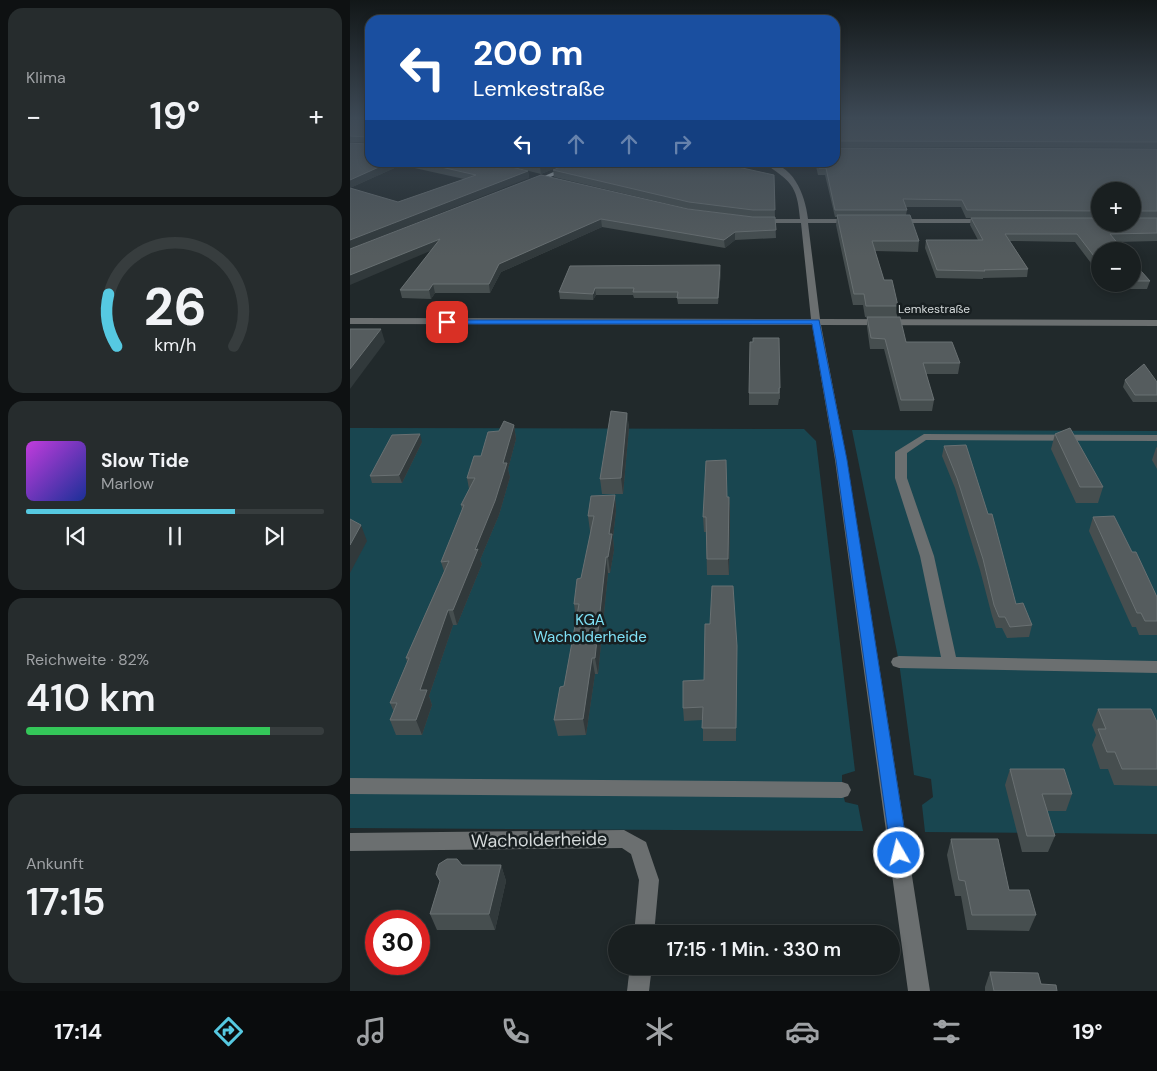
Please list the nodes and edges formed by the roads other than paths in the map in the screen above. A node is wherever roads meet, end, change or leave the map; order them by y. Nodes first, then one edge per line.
1 (571, 167) edge
2 (775, 167) edge
3 (530, 176) edge
4 (542, 179) junction
5 (556, 182) edge
6 (524, 186) edge
7 (753, 221) edge
8 (804, 221) junction
9 (862, 221) edge
10 (892, 221) edge
11 (999, 222) edge
12 (350, 322) edge
13 (816, 322) junction
14 (1157, 322) edge
15 (1157, 438) edge
16 (900, 662) dead end
17 (950, 663) junction
18 (1157, 667) edge
19 (350, 786) edge
20 (842, 790) dead end
21 (350, 842) edge
22 (645, 925) edge
23 (640, 975) edge
24 (638, 991) edge
25 (919, 991) edge

1 - 4 main road
2 - 8 street
3 - 4 street
4 - 5 street
4 - 6 main road
7 - 8 street
8 - 9 street
8 - 13 street
10 - 11 street
12 - 13 street, Lemkestraße
13 - 14 street, Lemkestraße
13 - 25 street
15 - 17 street
16 - 17 street
17 - 18 street
19 - 20 street
21 - 22 street, Wacholderheide
23 - 24 street

